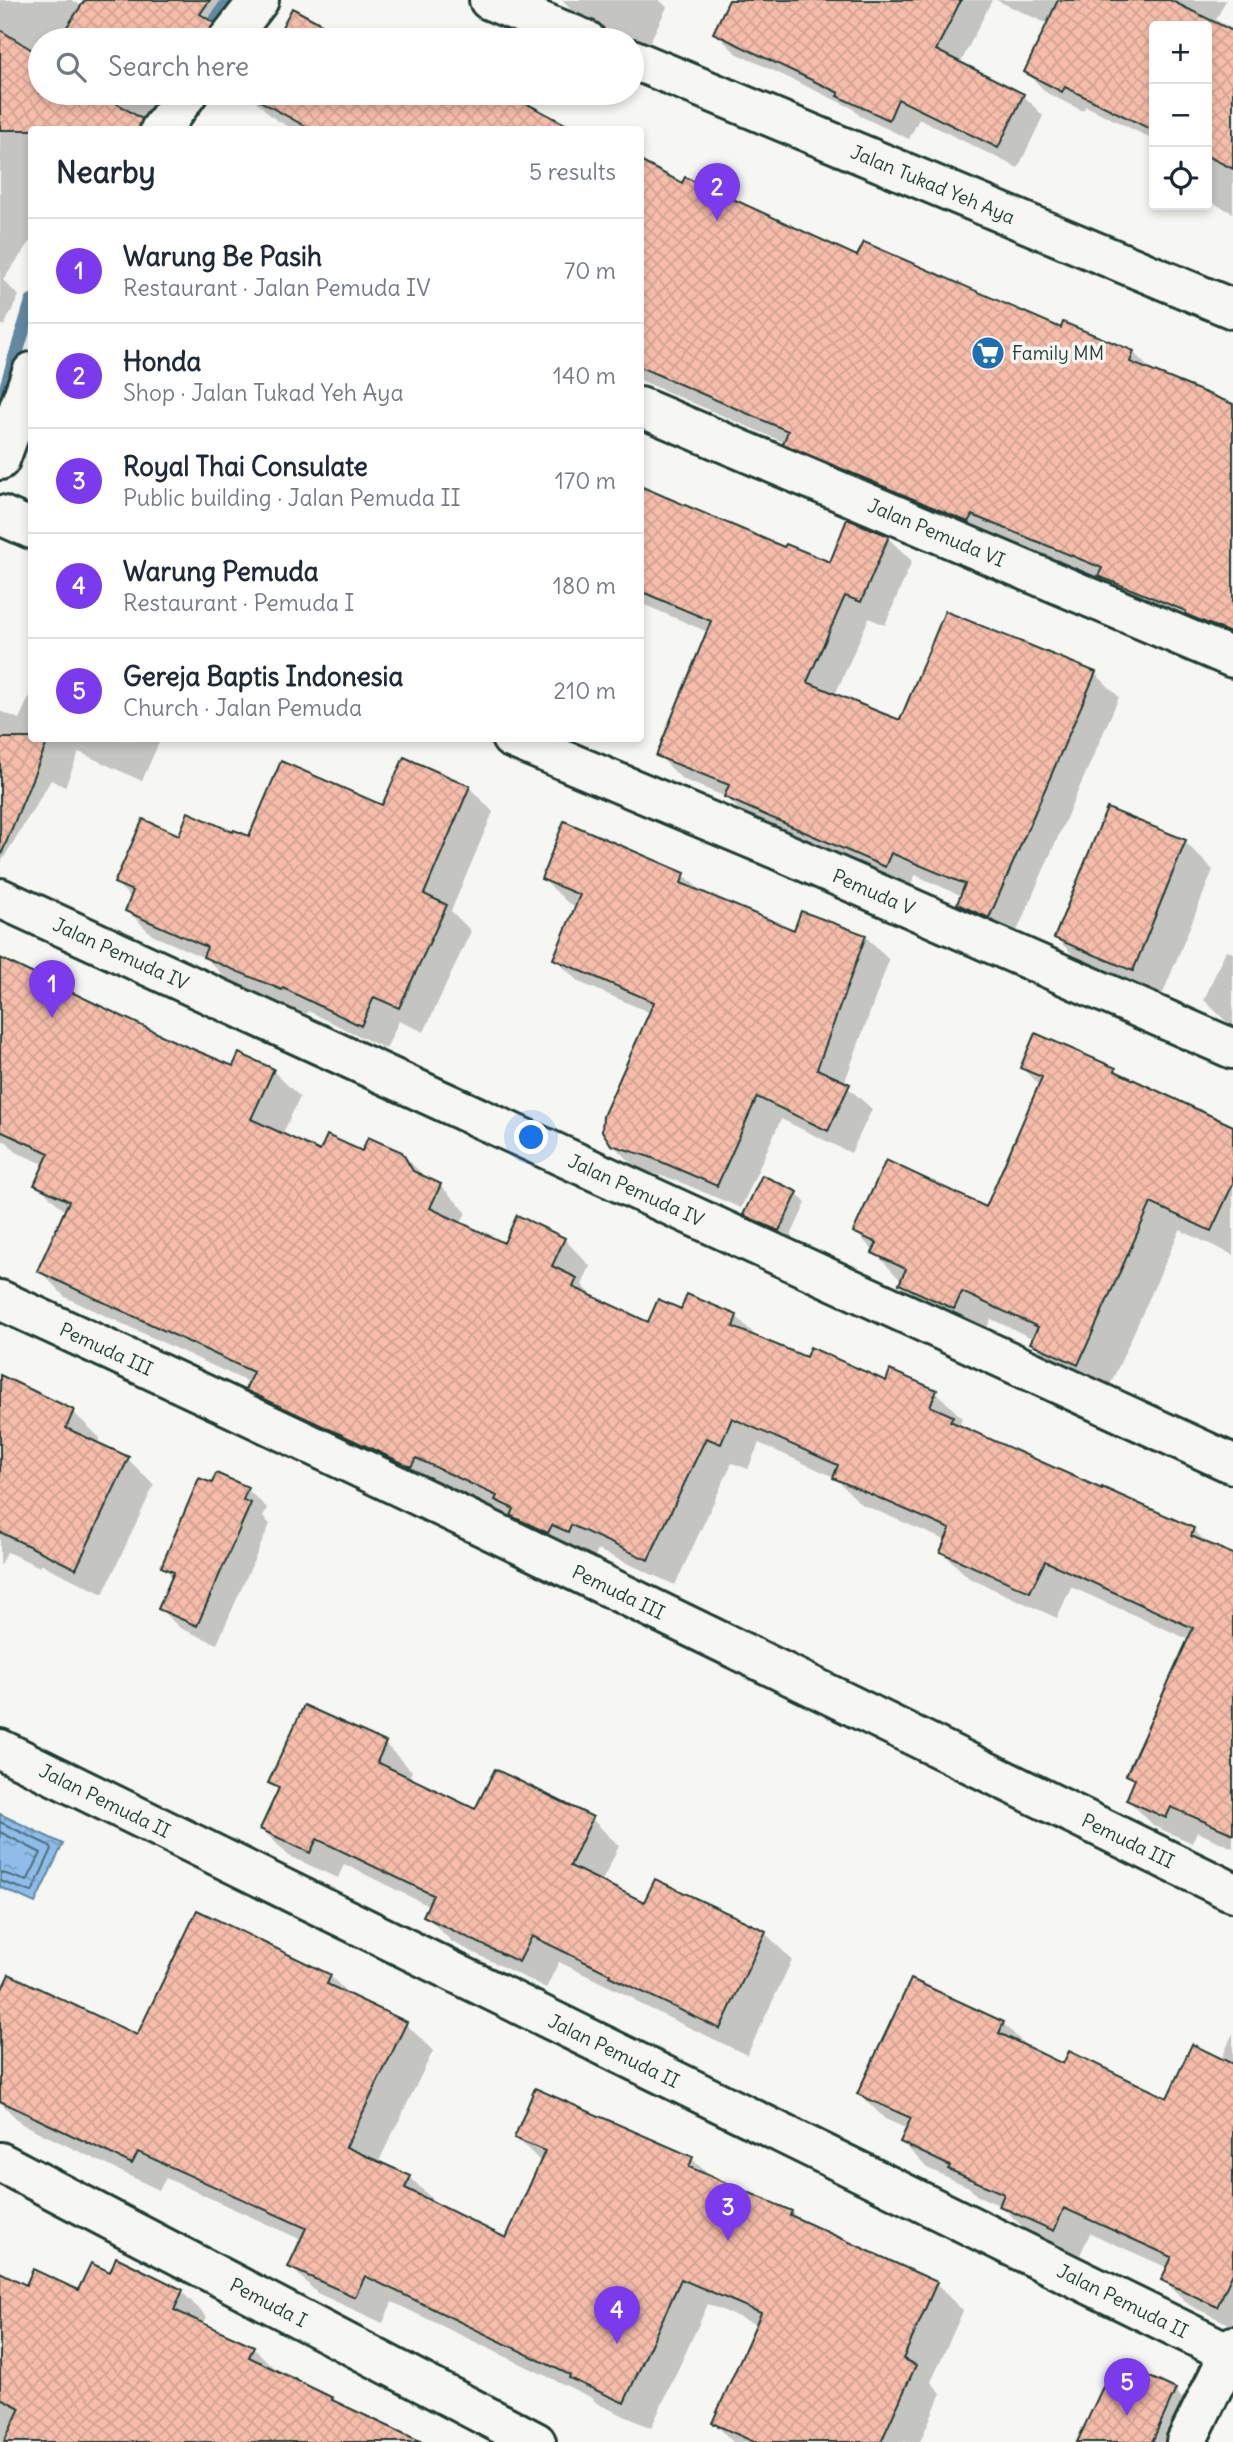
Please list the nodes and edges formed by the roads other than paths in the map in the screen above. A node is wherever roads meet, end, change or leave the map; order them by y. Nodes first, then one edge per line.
1 (259, 0) edge
2 (489, 0) edge
3 (237, 28) edge
4 (557, 28) edge
5 (644, 64) edge
6 (179, 105) edge
7 (163, 126) edge
8 (1233, 309) edge
9 (28, 383) edge
10 (644, 409) edge
11 (0, 460) edge
12 (0, 515) edge
13 (28, 527) edge
14 (1233, 658) edge
15 (521, 742) edge
16 (0, 898) edge
17 (1233, 1049) edge
18 (0, 1300) edge
19 (1233, 1464) edge
20 (0, 1749) edge
21 (1233, 1892) edge
22 (0, 2162) edge
23 (1232, 2351) edge
24 (536, 2442) edge
25 (1186, 2442) edge

1 - 3 street
2 - 4 street
5 - 8 street, Jalan Tukad Yeh Aya
6 - 7 street
9 - 11 street
10 - 14 street, Jalan Pemuda VI
12 - 13 street
15 - 17 street, Pemuda V
16 - 19 street, Jalan Pemuda IV
18 - 21 street, Pemuda III
20 - 23 street, Jalan Pemuda II
22 - 24 street, Pemuda I
23 - 25 street

